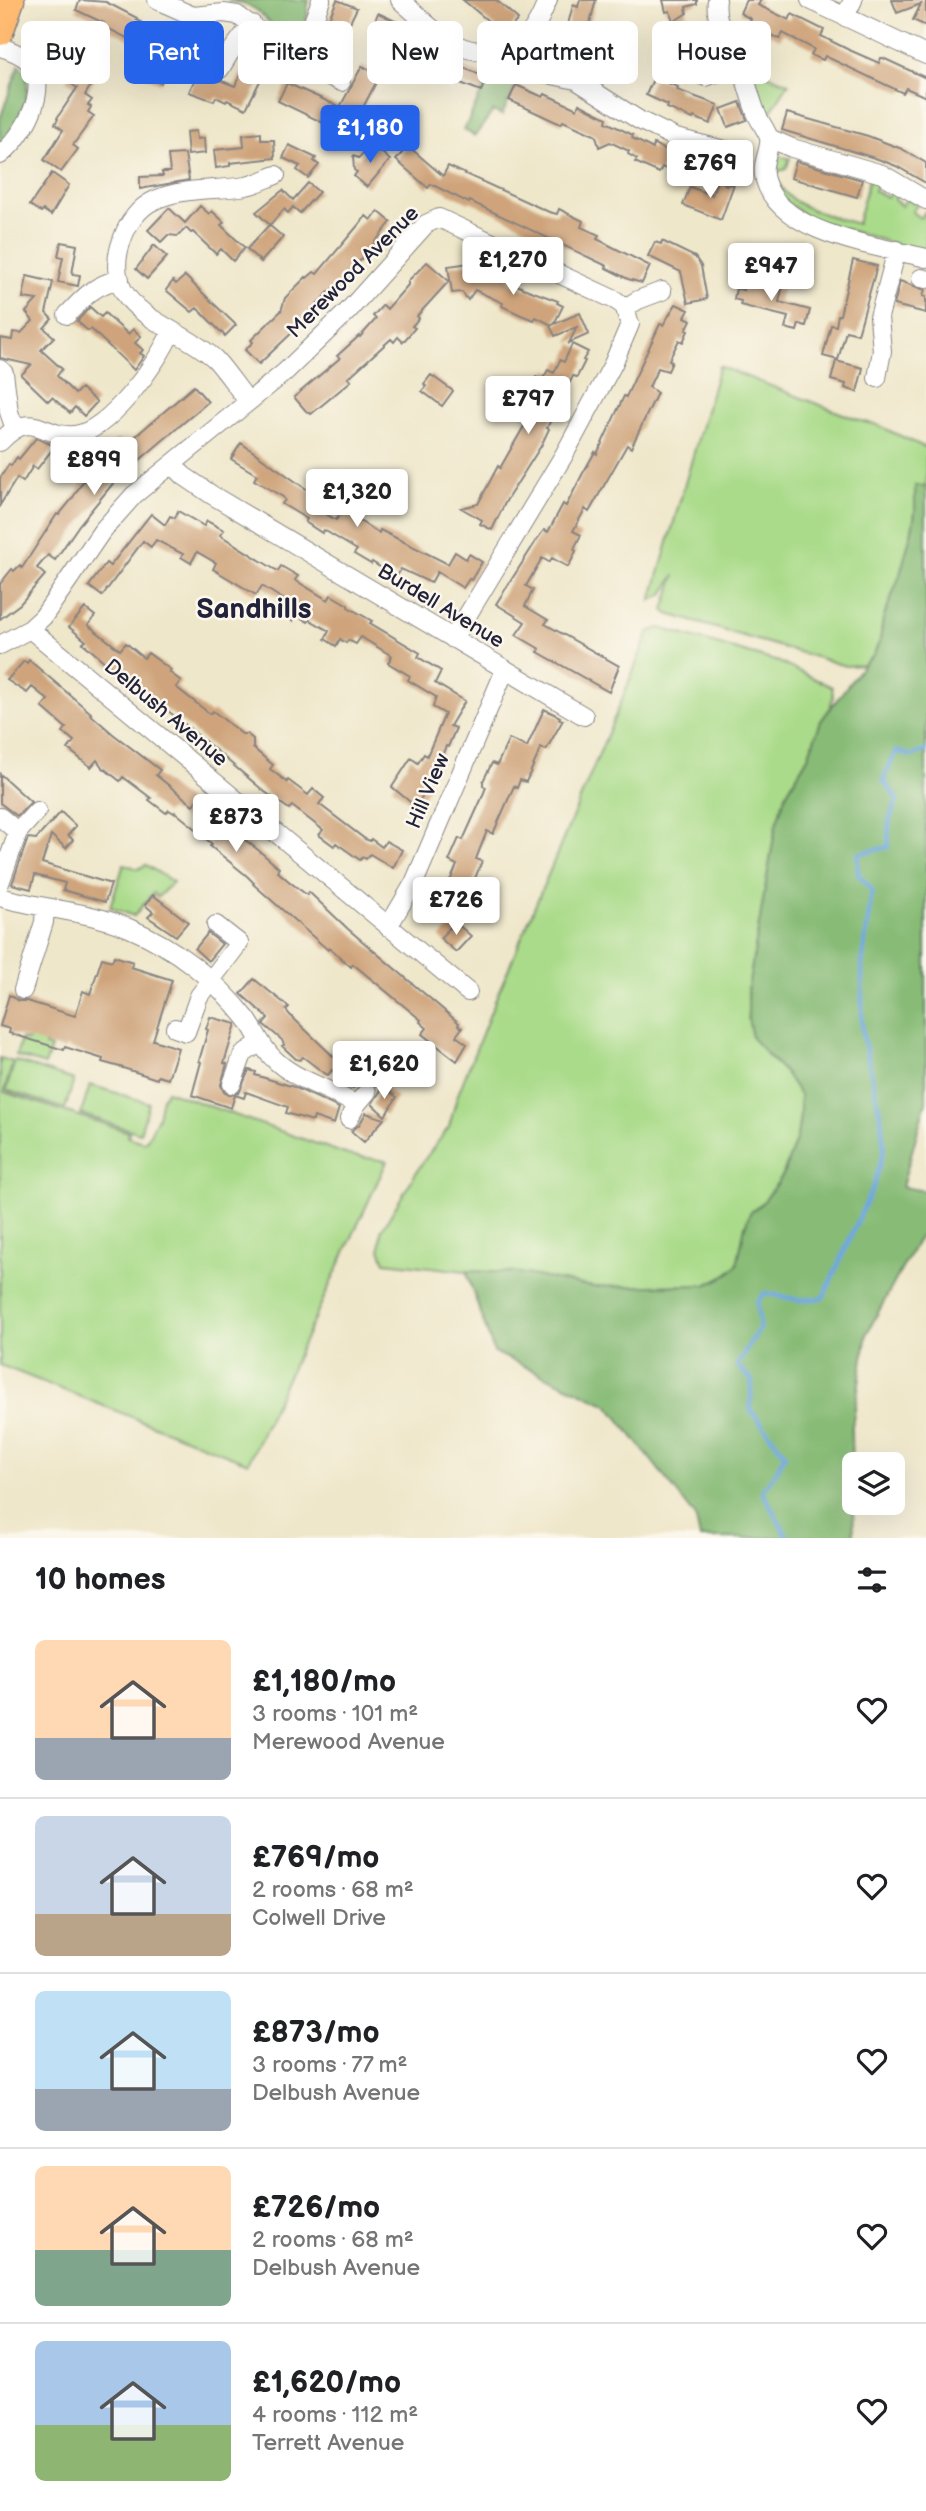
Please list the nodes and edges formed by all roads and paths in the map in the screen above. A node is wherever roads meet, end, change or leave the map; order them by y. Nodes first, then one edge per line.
1 (11, 0) edge
2 (157, 0) edge
3 (321, 0) edge
4 (400, 0) edge
5 (548, 0) edge
6 (717, 0) edge
7 (810, 0) edge
8 (849, 8) edge
9 (246, 21) edge
10 (313, 21) edge
11 (538, 21) edge
12 (719, 21) edge
13 (0, 32) edge
14 (238, 42) edge
15 (0, 47) edge
16 (477, 49) edge
17 (926, 55) edge
18 (224, 62) edge
19 (582, 84) edge
20 (746, 84) edge
21 (769, 138) junction
22 (0, 155) edge
23 (729, 174) dead end
24 (276, 175) dead end
25 (240, 187) junction
26 (926, 200) edge
27 (241, 206) dead end
28 (897, 250) junction
29 (926, 258) edge
30 (120, 279) junction
31 (662, 291) dead end
32 (625, 308) junction
33 (67, 315) dead end
34 (172, 332) junction
35 (0, 369) edge
36 (877, 378) dead end
37 (248, 401) junction
38 (15, 429) junction
39 (0, 442) edge
40 (172, 464) junction
41 (30, 629) junction
42 (453, 639) junction
43 (0, 645) edge
44 (505, 670) junction
45 (584, 716) dead end
46 (37, 811) dead end
47 (0, 817) edge
48 (18, 832) junction
49 (0, 883) edge
50 (0, 897) edge
51 (45, 907) junction
52 (216, 925) dead end
53 (388, 927) junction
54 (210, 982) junction
55 (23, 990) dead end
56 (468, 992) dead end
57 (174, 1028) dead end
58 (246, 1046) junction
59 (232, 1084) dead end
60 (357, 1105) dead end

1 - 13 highway
2 - 9 street
3 - 10 street
4 - 16 street
5 - 11 street
6 - 12 street
7 - 8 street
8 - 17 street
14 - 18 street
15 - 22 street
19 - 23 street
20 - 21 street
21 - 26 street
21 - 28 street
24 - 25 street
25 - 27 street
25 - 30 street
28 - 29 street
28 - 36 street
30 - 33 street
30 - 34 street
31 - 32 street
32 - 37 street, Merewood Avenue
32 - 42 street
34 - 37 street
34 - 38 street
35 - 38 street
37 - 40 street, Merewood Avenue
38 - 39 street
40 - 41 street, Merewood Avenue
40 - 42 street, Burdell Avenue
41 - 43 street, Merewood Avenue
41 - 53 street, Delbush Avenue
42 - 44 street, Burdell Avenue
44 - 45 street, Burdell Avenue
44 - 53 street, Hill View
46 - 48 street
47 - 48 street
48 - 49 street
50 - 51 street
51 - 54 street
51 - 55 street
52 - 54 street
53 - 56 street, Delbush Avenue
54 - 57 street
54 - 58 street
58 - 59 street
58 - 60 street

